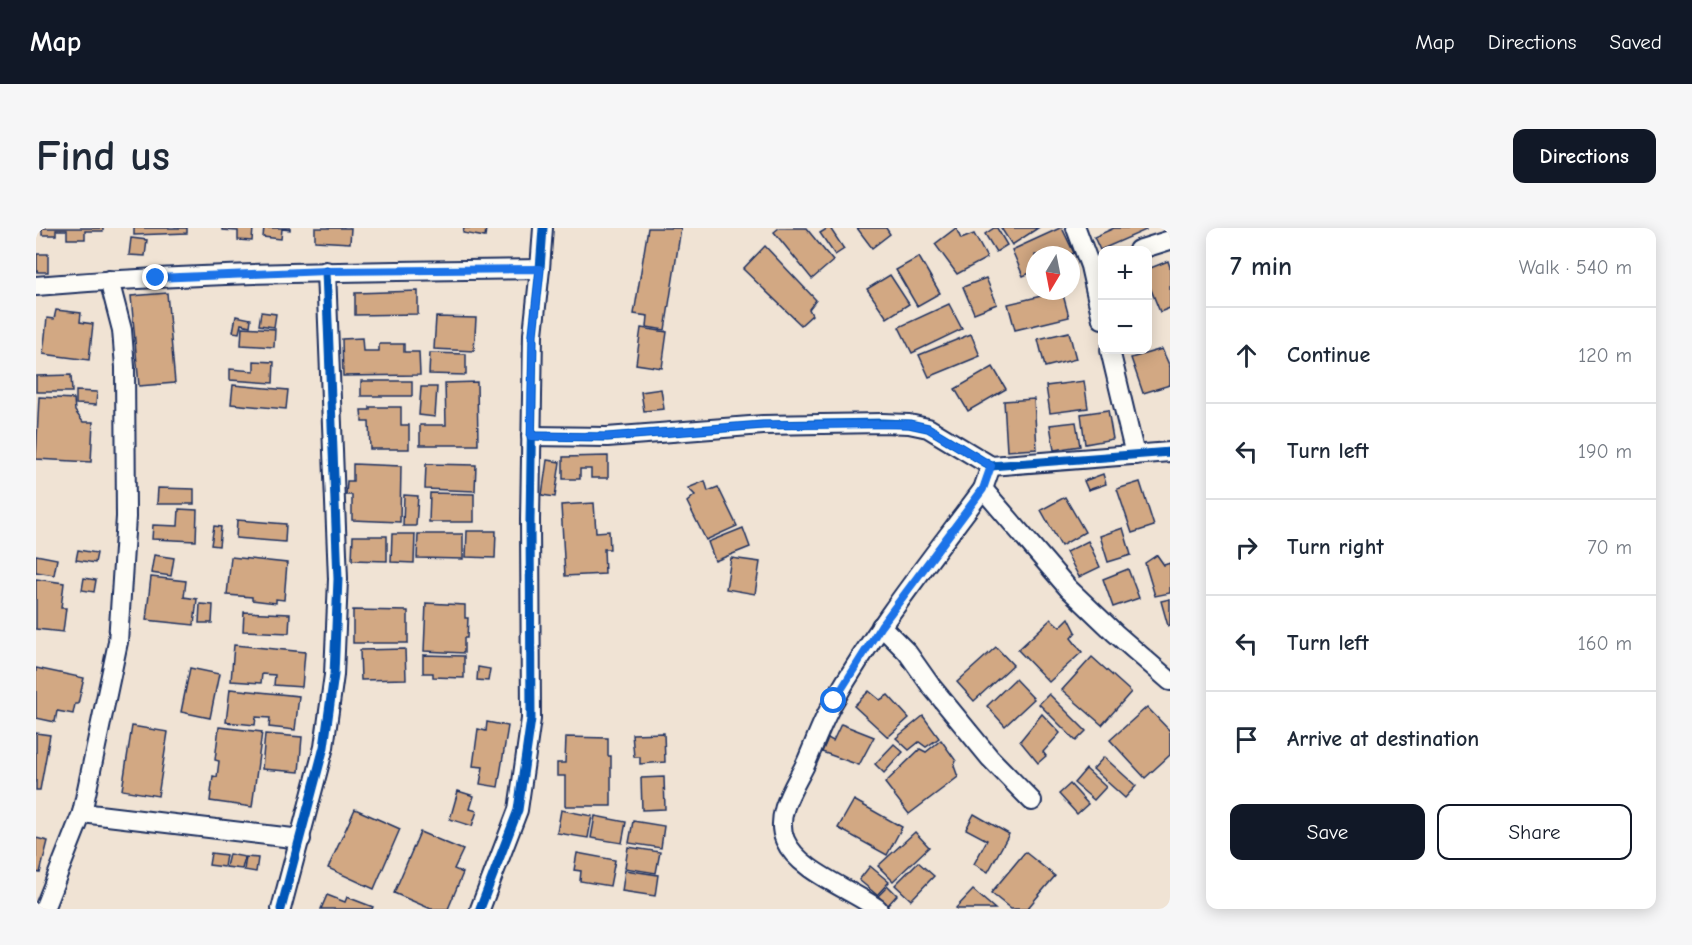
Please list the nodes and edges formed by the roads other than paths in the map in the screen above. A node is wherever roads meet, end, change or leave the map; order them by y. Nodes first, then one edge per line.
1 (543, 228) edge
2 (1076, 228) edge
3 (1170, 240) edge
4 (1151, 246) edge
5 (1096, 265) edge
6 (540, 269) junction
7 (326, 271) junction
8 (109, 280) junction
9 (36, 286) edge
10 (1100, 300) edge
11 (1111, 354) edge
12 (531, 436) junction
13 (1170, 452) edge
14 (1135, 455) junction
15 (991, 466) junction
16 (983, 489) junction
17 (881, 626) junction
18 (1170, 681) edge
19 (1032, 801) dead end
20 (82, 813) junction
21 (301, 839) junction
22 (44, 909) edge
23 (281, 909) edge
24 (480, 909) edge
25 (878, 909) edge

1 - 6 street
2 - 5 street
3 - 4 street
5 - 10 street
6 - 7 street
6 - 12 street
7 - 8 street
7 - 21 street
8 - 9 street
8 - 20 street
11 - 14 street
12 - 15 street
12 - 24 street
13 - 14 street
14 - 15 street
15 - 16 street
16 - 17 street
16 - 18 street
17 - 19 street
17 - 25 street
20 - 21 street
20 - 22 street
21 - 23 street

